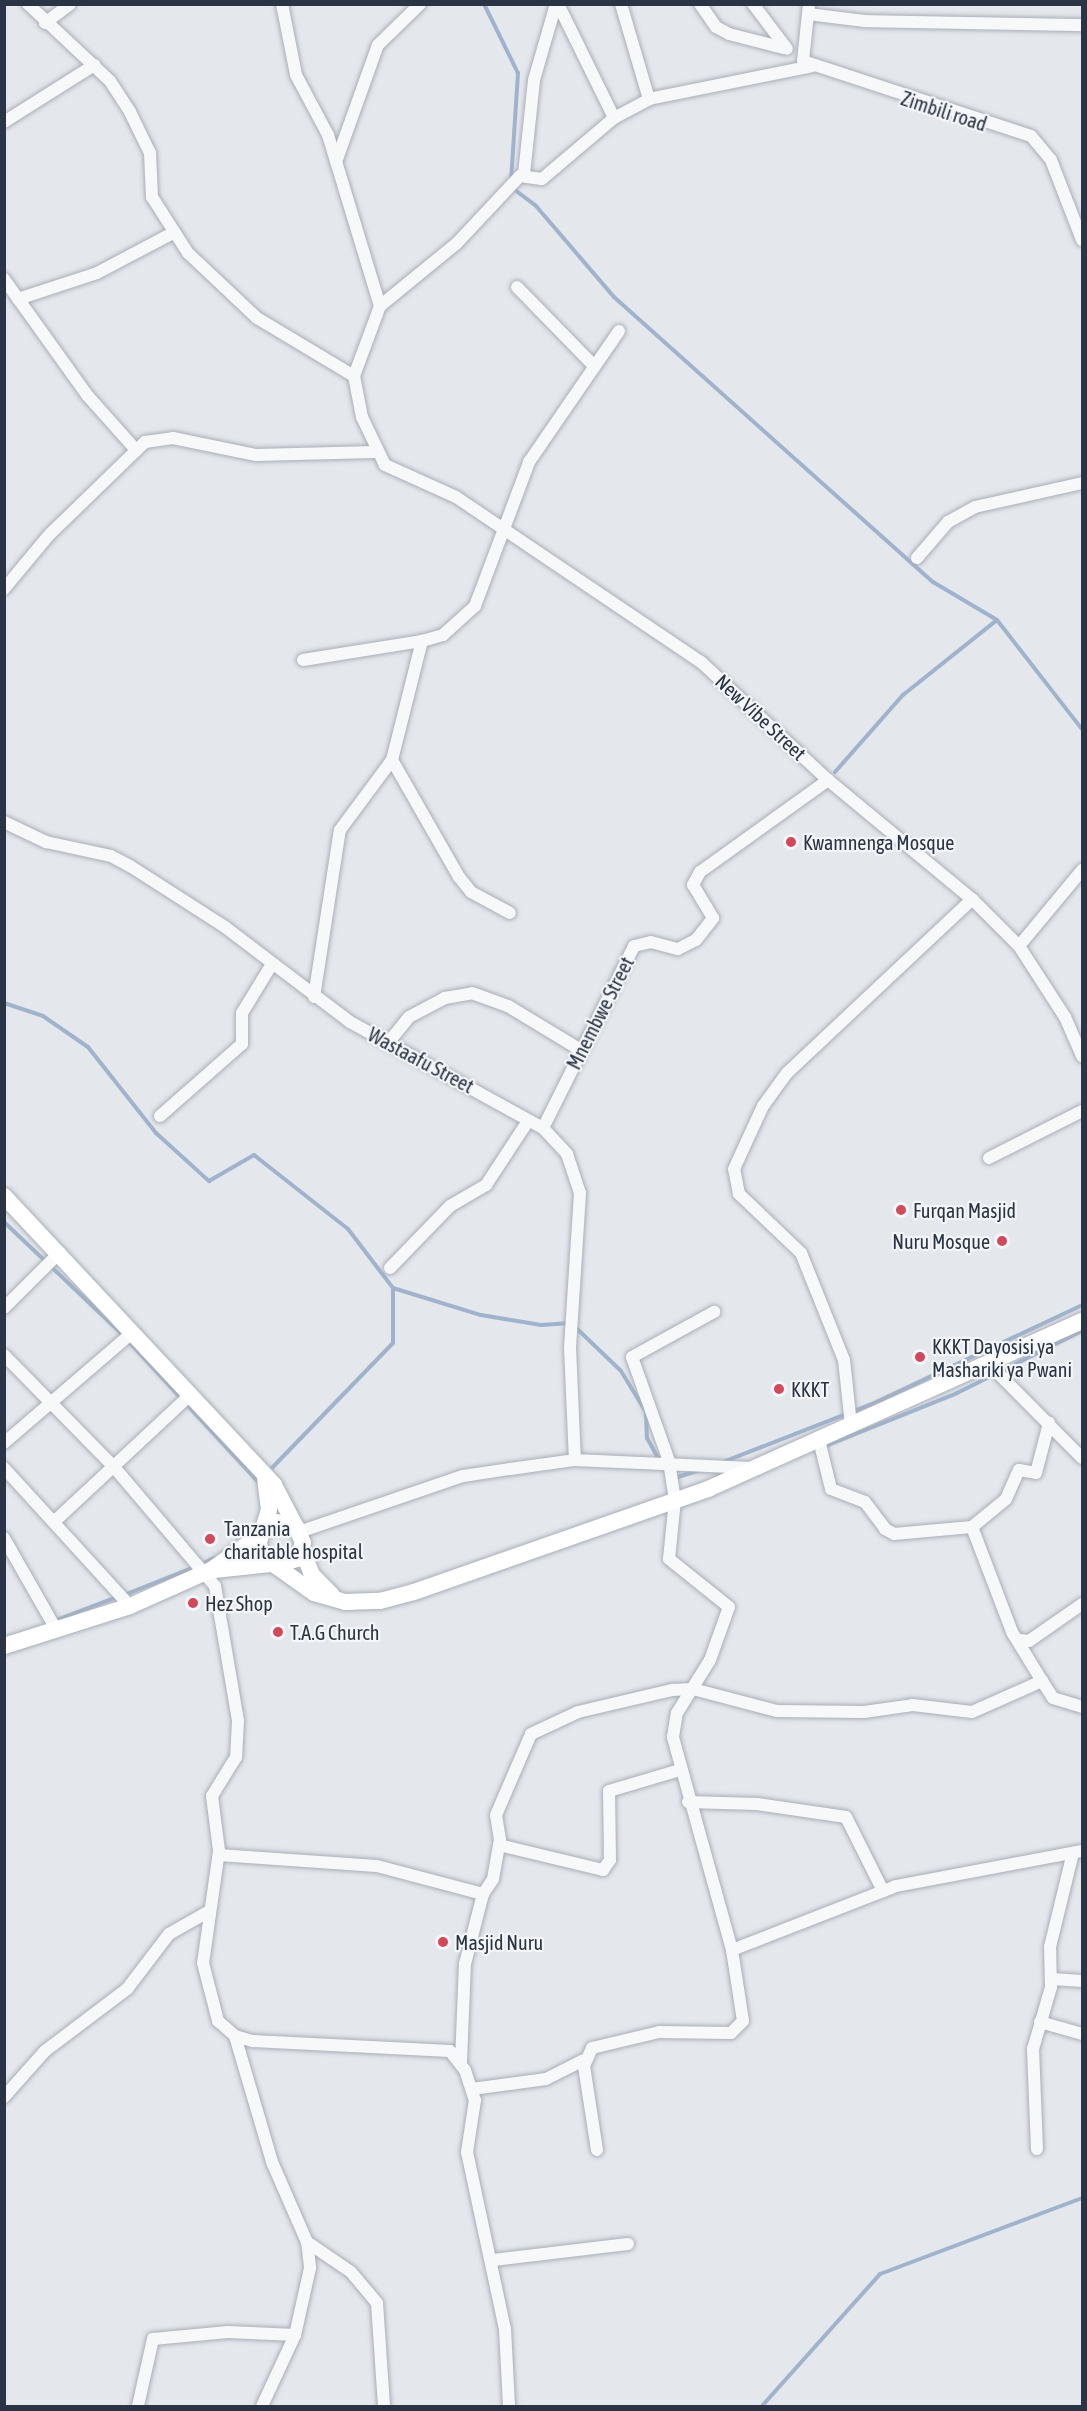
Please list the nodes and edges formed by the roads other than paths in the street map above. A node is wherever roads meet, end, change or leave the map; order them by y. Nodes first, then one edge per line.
1 (28, 4) edge
2 (70, 4) edge
3 (282, 4) edge
4 (420, 4) edge
5 (557, 4) edge
6 (636, 4) edge
7 (699, 4) edge
8 (753, 4) edge
9 (622, 7) edge
10 (809, 9) edge
11 (45, 24) junction
12 (1083, 25) edge
13 (784, 48) junction
14 (801, 57) junction
15 (94, 65) junction
16 (812, 66) junction
17 (649, 99) junction
18 (614, 118) junction
19 (4, 122) edge
20 (336, 162) junction
21 (524, 174) junction
22 (173, 233) junction
23 (1083, 240) edge
24 (4, 279) edge
25 (518, 287) dead end
26 (18, 299) junction
27 (380, 306) junction
28 (619, 331) dead end
29 (593, 365) junction
30 (354, 376) junction
31 (136, 450) junction
32 (375, 452) junction
33 (1083, 483) edge
34 (501, 529) junction
35 (917, 558) dead end
36 (4, 590) edge
37 (422, 641) junction
38 (303, 660) dead end
39 (392, 760) junction
40 (828, 780) junction
41 (5, 824) edge
42 (1083, 870) edge
43 (972, 898) junction
44 (510, 913) dead end
45 (1019, 946) junction
46 (272, 964) junction
47 (314, 997) junction
48 (388, 1043) junction
49 (579, 1049) junction
50 (1083, 1056) edge
51 (1083, 1111) edge
52 (160, 1116) dead end
53 (528, 1121) junction
54 (543, 1128) junction
55 (989, 1158) dead end
56 (5, 1196) edge
57 (60, 1252) junction
58 (390, 1268) dead end
59 (4, 1308) edge
60 (714, 1312) dead end
61 (1083, 1321) edge
62 (132, 1334) junction
63 (4, 1355) edge
64 (990, 1365) junction
65 (191, 1394) junction
66 (52, 1402) junction
67 (1049, 1423) junction
68 (851, 1425) junction
69 (6, 1438) edge
70 (819, 1440) junction
71 (1083, 1458) edge
72 (575, 1461) junction
73 (669, 1461) junction
74 (114, 1467) junction
75 (4, 1468) edge
76 (756, 1468) junction
77 (265, 1479) junction
78 (675, 1500) junction
79 (56, 1520) junction
80 (972, 1527) junction
81 (298, 1530) junction
82 (262, 1532) junction
83 (4, 1538) edge
84 (302, 1549) junction
85 (274, 1565) junction
86 (208, 1571) junction
87 (337, 1600) junction
88 (1083, 1604) edge
89 (130, 1606) junction
90 (57, 1631) junction
91 (1020, 1640) junction
92 (4, 1646) edge
93 (1042, 1681) junction
94 (693, 1689) junction
95 (1083, 1707) edge
96 (680, 1770) junction
97 (688, 1802) junction
98 (499, 1845) junction
99 (1078, 1852) edge
100 (219, 1855) junction
101 (883, 1891) junction
102 (483, 1894) junction
103 (206, 1913) junction
104 (732, 1950) junction
105 (1052, 1979) junction
106 (1083, 1981) edge
107 (1040, 2022) junction
108 (1083, 2034) edge
109 (235, 2036) junction
110 (584, 2060) junction
111 (461, 2062) junction
112 (472, 2089) junction
113 (4, 2097) edge
114 (1037, 2149) dead end
115 (597, 2150) dead end
116 (307, 2242) junction
117 (628, 2244) dead end
118 (493, 2260) junction
119 (295, 2335) junction
120 (138, 2406) edge
121 (262, 2406) edge
122 (384, 2406) edge
123 (509, 2406) edge

1 - 11 street
2 - 11 street
3 - 20 street
4 - 20 street
5 - 18 street
5 - 21 street
6 - 9 street
7 - 13 street
8 - 13 street
9 - 17 street
10 - 12 street
10 - 14 street
11 - 15 street
13 - 14 street, Zimbili road
14 - 16 street, Zimbili road
15 - 19 street
15 - 22 street
16 - 17 street
16 - 23 street, Zimbili road
17 - 18 street
18 - 21 street
20 - 27 street
21 - 27 street
22 - 26 street
22 - 30 street
24 - 26 street
25 - 29 street
26 - 31 street
27 - 30 street
28 - 29 street
29 - 34 street
30 - 32 street
31 - 32 street
31 - 36 street
32 - 34 street, New Vibe Street
33 - 35 street
34 - 37 street
34 - 40 street, New Vibe Street
37 - 38 street
37 - 39 street
39 - 44 street
39 - 47 street
40 - 43 street, New Vibe Street
40 - 49 street, Mnembwe Street
41 - 46 street, Wastaafu Street
42 - 45 street
43 - 45 street, New Vibe Street
43 - 68 street
45 - 50 street, New Vibe Street
46 - 47 street, Wastaafu Street
46 - 52 street
47 - 48 street, Wastaafu Street
48 - 49 street
48 - 53 street, Wastaafu Street
49 - 54 street, Mnembwe Street
51 - 55 street
53 - 54 street, Wastaafu Street
53 - 58 street
54 - 72 street, Wastaafu Street
56 - 57 main road
57 - 59 street
57 - 62 main road
60 - 73 street
61 - 64 main road
62 - 65 main road
62 - 66 street
63 - 66 street
64 - 67 street
64 - 68 main road
65 - 74 street
65 - 77 main road
66 - 69 street
66 - 74 street
67 - 71 street
67 - 80 street
68 - 70 main road
70 - 76 main road
70 - 80 street
72 - 73 street
72 - 81 street
73 - 76 street
73 - 78 street
74 - 79 street
74 - 86 street
75 - 79 street
76 - 78 main road
77 - 81 main road
77 - 82 main road
78 - 87 main road
78 - 94 street
79 - 89 street
80 - 91 street
81 - 82 main road
81 - 84 main road
82 - 85 main road
82 - 86 main road
83 - 90 street
84 - 85 main road
84 - 87 main road
85 - 86 main road
85 - 87 main road
86 - 89 main road
86 - 100 street
88 - 91 street
89 - 90 main road
90 - 92 main road
91 - 93 street
93 - 94 street
93 - 95 street
94 - 96 street
94 - 98 street
96 - 97 street
96 - 98 street
97 - 101 street
97 - 104 street
98 - 102 street
99 - 101 street
99 - 105 street
100 - 102 street
100 - 103 street
101 - 104 street
102 - 111 street
103 - 109 street
103 - 113 street
104 - 110 street
105 - 106 street
105 - 107 street
107 - 108 street
107 - 114 street
109 - 111 street
109 - 116 street
110 - 112 street
110 - 115 street
111 - 112 street
112 - 118 street
116 - 119 street
116 - 122 street
117 - 118 street
118 - 123 street
119 - 120 street
119 - 121 street

